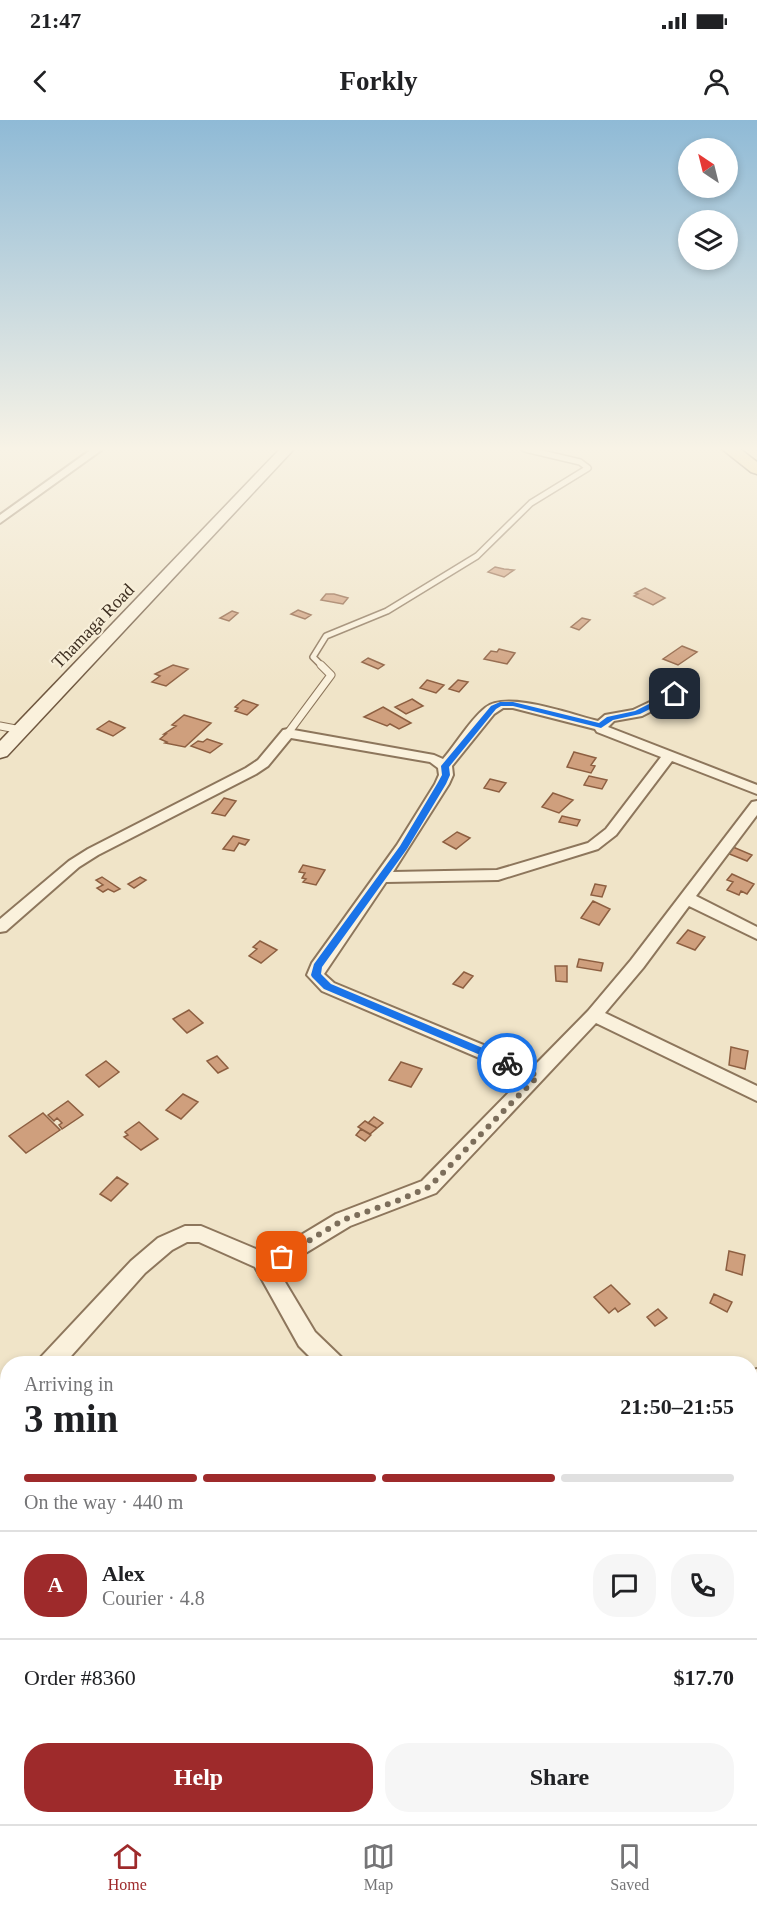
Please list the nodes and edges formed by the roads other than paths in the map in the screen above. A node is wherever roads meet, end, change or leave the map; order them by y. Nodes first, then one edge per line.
1 (212, 529) edge
2 (505, 529) edge
3 (675, 694) dead end
4 (0, 726) edge
5 (601, 726) junction
6 (21, 730) junction
7 (288, 733) junction
8 (0, 752) edge
9 (668, 757) junction
10 (445, 766) junction
11 (757, 790) edge
12 (757, 805) edge
13 (382, 877) junction
14 (687, 898) junction
15 (0, 927) edge
16 (757, 934) edge
17 (594, 1015) junction
18 (538, 1076) junction
19 (757, 1094) edge
20 (262, 1261) junction
21 (56, 1356) edge
22 (325, 1356) edge

1 - 6 main road, Thamaga Road
2 - 7 lane
3 - 5 street
4 - 6 lane
5 - 9 street
5 - 10 street
6 - 8 main road, Thamaga Road
7 - 10 street
7 - 15 street
9 - 11 street
9 - 13 street
10 - 13 street
12 - 14 street
13 - 18 street
14 - 16 street
14 - 17 street
17 - 18 street
17 - 19 street
18 - 20 street
20 - 21 street
20 - 22 street

